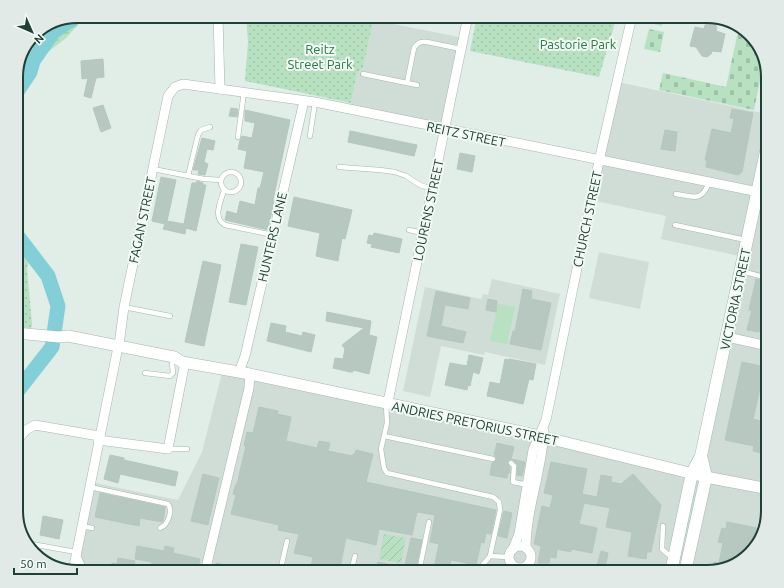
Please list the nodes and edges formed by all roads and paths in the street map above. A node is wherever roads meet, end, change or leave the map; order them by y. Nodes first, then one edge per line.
1 (218, 23) edge
2 (467, 23) edge
3 (630, 23) edge
4 (461, 49) junction
5 (363, 74) dead end
6 (406, 83) junction
7 (417, 85) dead end
8 (220, 89) junction
9 (244, 92) junction
10 (168, 96) joint
11 (304, 101) junction
12 (315, 102) junction
13 (210, 127) dead end
14 (444, 129) junction
15 (310, 136) dead end
16 (238, 137) dead end
17 (599, 161) junction
18 (339, 167) dead end
19 (153, 169) junction
20 (188, 176) junction
21 (221, 180) junction
22 (709, 182) junction
23 (432, 189) junction
24 (224, 190) junction
25 (761, 193) edge
26 (676, 194) dead end
27 (761, 199) edge
28 (675, 225) dead end
29 (409, 230) dead end
30 (423, 233) junction
31 (273, 235) junction
32 (747, 240) junction
33 (741, 271) junction
34 (761, 276) edge
35 (124, 307) junction
36 (170, 316) dead end
37 (23, 333) edge
38 (727, 337) junction
39 (761, 344) edge
40 (118, 348) junction
41 (180, 362) junction
42 (145, 373) dead end
43 (244, 373) junction
44 (386, 403) junction
45 (23, 434) edge
46 (384, 436) junction
47 (542, 437) junction
48 (99, 438) junction
49 (166, 449) junction
50 (187, 449) dead end
51 (701, 456) junction
52 (493, 459) dead end
53 (511, 462) dead end
54 (692, 473) junction
55 (706, 477) junction
56 (528, 480) junction
57 (89, 487) junction
58 (761, 488) edge
59 (429, 522) dead end
60 (81, 526) junction
61 (664, 526) dead end
62 (92, 528) dead end
63 (160, 528) dead end
64 (286, 541) dead end
65 (34, 544) edge
66 (526, 548) junction
67 (76, 552) junction
68 (511, 553) junction
69 (355, 556) dead end
70 (490, 556) junction
71 (674, 558) junction
72 (74, 565) edge
73 (82, 565) edge
74 (207, 565) edge
75 (281, 565) edge
76 (353, 565) edge
77 (420, 565) edge
78 (482, 565) edge
79 (513, 565) edge
80 (525, 565) edge
81 (672, 565) edge
82 (687, 565) edge

1 - 8 street
2 - 4 street, LOURENS STREET
3 - 17 street, CHURCH STREET
4 - 6 lane
4 - 14 street, LOURENS STREET
5 - 6 lane
6 - 7 lane
8 - 9 street, REITZ STREET
8 - 10 street, REITZ STREET
9 - 11 street, REITZ STREET
9 - 16 lane
10 - 19 street, FAGAN STREET
11 - 12 street, REITZ STREET
11 - 31 street, HUNTERS LANE
12 - 14 street, REITZ STREET
12 - 15 lane
13 - 20 lane
14 - 17 street, REITZ STREET
14 - 23 street, LOURENS STREET
17 - 22 street, REITZ STREET
17 - 47 street, CHURCH STREET
18 - 23 lane
19 - 20 lane
19 - 35 street, FAGAN STREET
20 - 21 lane
21 - 24 lane
21 - 24 lane
22 - 25 street, REITZ STREET
22 - 26 lane
23 - 30 street, LOURENS STREET
24 - 31 lane
27 - 32 main road, VICTORIA STREET
28 - 32 lane
29 - 30 lane
30 - 44 street, LOURENS STREET
31 - 43 street, HUNTERS LANE
32 - 33 main road, VICTORIA STREET
33 - 34 lane
33 - 38 main road, VICTORIA STREET
35 - 36 lane
35 - 40 street, FAGAN STREET
37 - 40 street, ANDRIES PRETORIUS STREET
38 - 39 street
38 - 51 main road, VICTORIA STREET
40 - 41 street, ANDRIES PRETORIUS STREET
40 - 48 street, FAGAN STREET
41 - 42 lane
41 - 43 street, ANDRIES PRETORIUS STREET
41 - 49 street
43 - 44 street, ANDRIES PRETORIUS STREET
43 - 74 street, HUNTERS LANE
44 - 46 lane
44 - 47 street, ANDRIES PRETORIUS STREET
45 - 48 street
46 - 52 lane
46 - 70 lane
47 - 54 street, ANDRIES PRETORIUS STREET
47 - 56 street, CHURCH STREET
47 - 66 street, CHURCH STREET
48 - 49 street
48 - 57 street, FAGAN STREET
49 - 50 lane
51 - 54 main road, VICTORIA STREET
51 - 55 main road, VICTORIA STREET
53 - 56 lane
54 - 55 street, ANDRIES PRETORIUS STREET
54 - 71 main road, VICTORIA STREET
55 - 58 street, ANDRIES PRETORIUS STREET
55 - 82 main road, VICTORIA STREET
56 - 68 street, CHURCH STREET
57 - 60 street, FAGAN STREET
57 - 63 lane
59 - 77 lane
60 - 62 lane
60 - 67 street, FAGAN STREET
61 - 71 lane
64 - 75 lane
65 - 67 lane
66 - 68 street
66 - 80 street, CHURCH STREET
67 - 72 street, FAGAN STREET
67 - 73 lane
68 - 70 lane
68 - 79 street
69 - 76 lane
70 - 78 lane
71 - 81 main road, VICTORIA STREET

